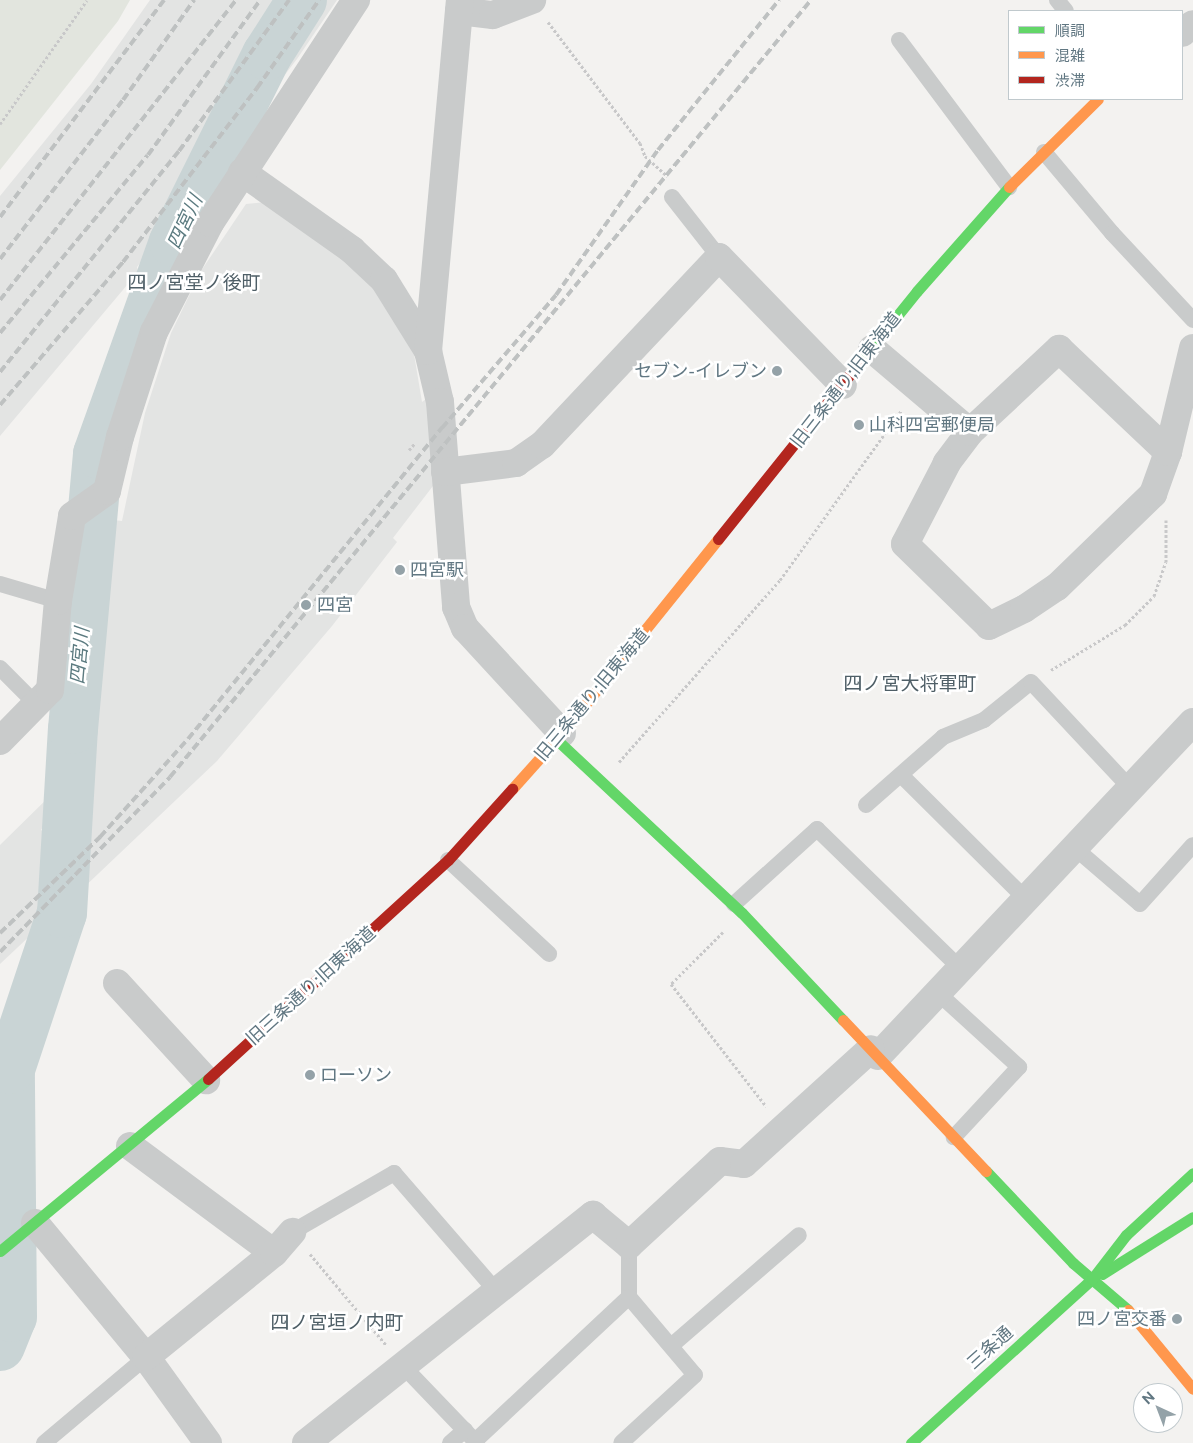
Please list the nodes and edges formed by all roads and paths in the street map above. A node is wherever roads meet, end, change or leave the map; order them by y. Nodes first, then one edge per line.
1 (87, 0) edge
2 (356, 0) edge
3 (532, 0) edge
4 (1057, 0) edge
5 (459, 6) edge
6 (1065, 10) edge
7 (899, 40) dead end
8 (1097, 100) edge
9 (0, 124) edge
10 (1044, 152) junction
11 (242, 172) junction
12 (1009, 187) junction
13 (672, 197) joint
14 (720, 257) junction
15 (1193, 320) edge
16 (1193, 348) edge
17 (872, 349) junction
18 (428, 351) junction
19 (843, 385) junction
20 (918, 388) junction
21 (970, 432) junction
22 (1168, 452) junction
23 (445, 472) junction
24 (1158, 479) junction
25 (0, 584) edge
26 (58, 601) junction
27 (0, 668) edge
28 (1031, 682) junction
29 (36, 704) junction
30 (1193, 722) edge
31 (560, 737) junction
32 (0, 741) edge
33 (901, 775) junction
34 (602, 782) junction
35 (1131, 789) junction
36 (866, 805) dead end
37 (1193, 845) edge
38 (1076, 849) junction
39 (448, 860) junction
40 (1027, 900) junction
41 (738, 909) junction
42 (549, 954) dead end
43 (961, 968) junction
44 (117, 983) dead end
45 (938, 993) junction
46 (874, 1053) junction
47 (206, 1080) junction
48 (784, 1128) junction
49 (954, 1137) junction
50 (130, 1146) junction
51 (1193, 1173) edge
52 (1192, 1218) edge
53 (29, 1227) junction
54 (292, 1232) junction
55 (799, 1235) dead end
56 (629, 1245) junction
57 (0, 1251) edge
58 (274, 1253) junction
59 (1092, 1279) junction
60 (498, 1293) junction
61 (629, 1297) junction
62 (671, 1346) junction
63 (146, 1357) junction
64 (404, 1367) junction
65 (1193, 1390) edge
66 (473, 1438) edge
67 (44, 1443) edge
68 (208, 1443) edge
69 (306, 1443) edge
70 (450, 1443) edge
71 (621, 1443) edge
72 (911, 1443) edge

1 - 9 path
2 - 11 street
3 - 5 street
3 - 13 path
4 - 6 lane
5 - 18 street
7 - 12 lane
8 - 10 street, 旧三条通り;旧東海道
10 - 12 street, 旧三条通り;旧東海道
10 - 15 lane
11 - 18 street
11 - 26 street
12 - 17 street, 旧三条通り;旧東海道
13 - 14 lane
14 - 19 street
14 - 23 street
16 - 22 street
17 - 19 street, 旧三条通り;旧東海道
17 - 20 street
18 - 23 street
19 - 31 street, 旧三条通り;旧東海道
20 - 21 street
20 - 34 path
21 - 22 street
21 - 24 street
22 - 24 street
23 - 31 street
24 - 28 path
25 - 26 lane
26 - 29 street
27 - 29 lane
28 - 33 lane
28 - 35 lane
29 - 32 street
30 - 35 street
31 - 34 street
31 - 39 street, 旧三条通り;旧東海道
33 - 36 lane
33 - 40 lane
34 - 41 street
35 - 38 street
37 - 38 lane
38 - 40 street
39 - 42 lane
39 - 47 street, 旧三条通り;旧東海道
40 - 43 street
41 - 43 lane
41 - 46 street
41 - 48 path
43 - 45 street
44 - 47 street
45 - 46 street
45 - 49 lane
46 - 48 street
46 - 49 street
47 - 50 street, 旧三条通り;旧東海道
48 - 56 street
49 - 59 street
50 - 53 street, 旧三条通り;旧東海道
50 - 58 street
51 - 59 street, 三条通
52 - 59 street, 三条通
53 - 57 street, 旧三条通り;旧東海道
53 - 63 street
54 - 58 street
54 - 60 lane
54 - 64 path
55 - 62 lane
56 - 60 street
56 - 61 lane
58 - 63 street
59 - 65 street
59 - 72 street, 三条通
60 - 64 street
61 - 62 lane
61 - 66 lane
62 - 71 lane
63 - 67 lane
63 - 68 street
64 - 66 lane
64 - 69 street
66 - 70 lane

